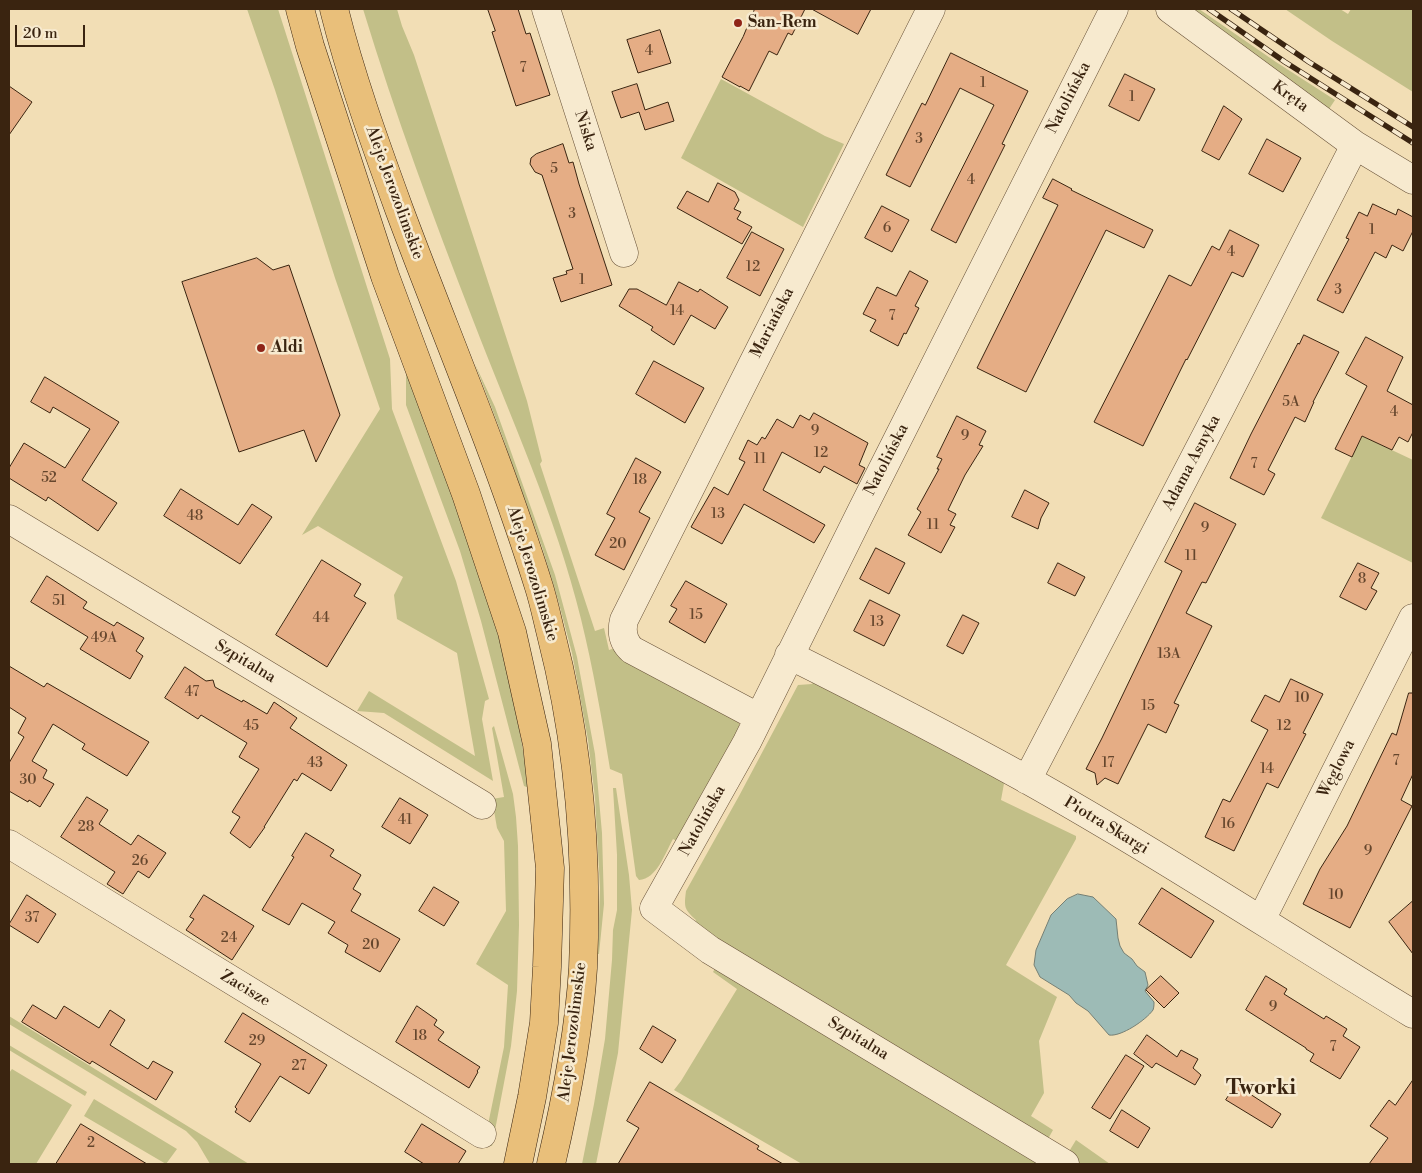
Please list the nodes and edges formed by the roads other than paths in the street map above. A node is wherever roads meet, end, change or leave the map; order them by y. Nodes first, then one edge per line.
1 (300, 9) edge
2 (334, 9) edge
3 (546, 9) edge
4 (930, 9) edge
5 (1114, 9) edge
6 (1170, 9) edge
7 (1355, 145) junction
8 (1413, 180) edge
9 (624, 253) dead end
10 (9, 519) edge
11 (1413, 618) edge
12 (789, 655) junction
13 (758, 717) junction
14 (1027, 780) junction
15 (482, 805) dead end
16 (9, 844) edge
17 (654, 908) joint
18 (1261, 920) junction
19 (1413, 1014) edge
20 (482, 1134) dead end
21 (518, 1164) edge
22 (551, 1164) edge
23 (1065, 1164) edge

1 - 21 main road, Aleje Jerozolimskie
2 - 22 main road, Aleje Jerozolimskie
3 - 9 street, Niska
4 - 13 street, Mariańska
5 - 12 street, Natolińska
6 - 7 street, Kręta
7 - 8 street, Kręta
7 - 14 street, Adama Asnyka
10 - 15 street, Szpitalna
11 - 18 street, Węglowa
12 - 13 street, Natolińska
12 - 14 street, Piotra Skargi
13 - 17 street, Natolińska
14 - 18 street, Piotra Skargi
16 - 20 street, Zacisze
17 - 23 street, Szpitalna
18 - 19 street, Piotra Skargi

